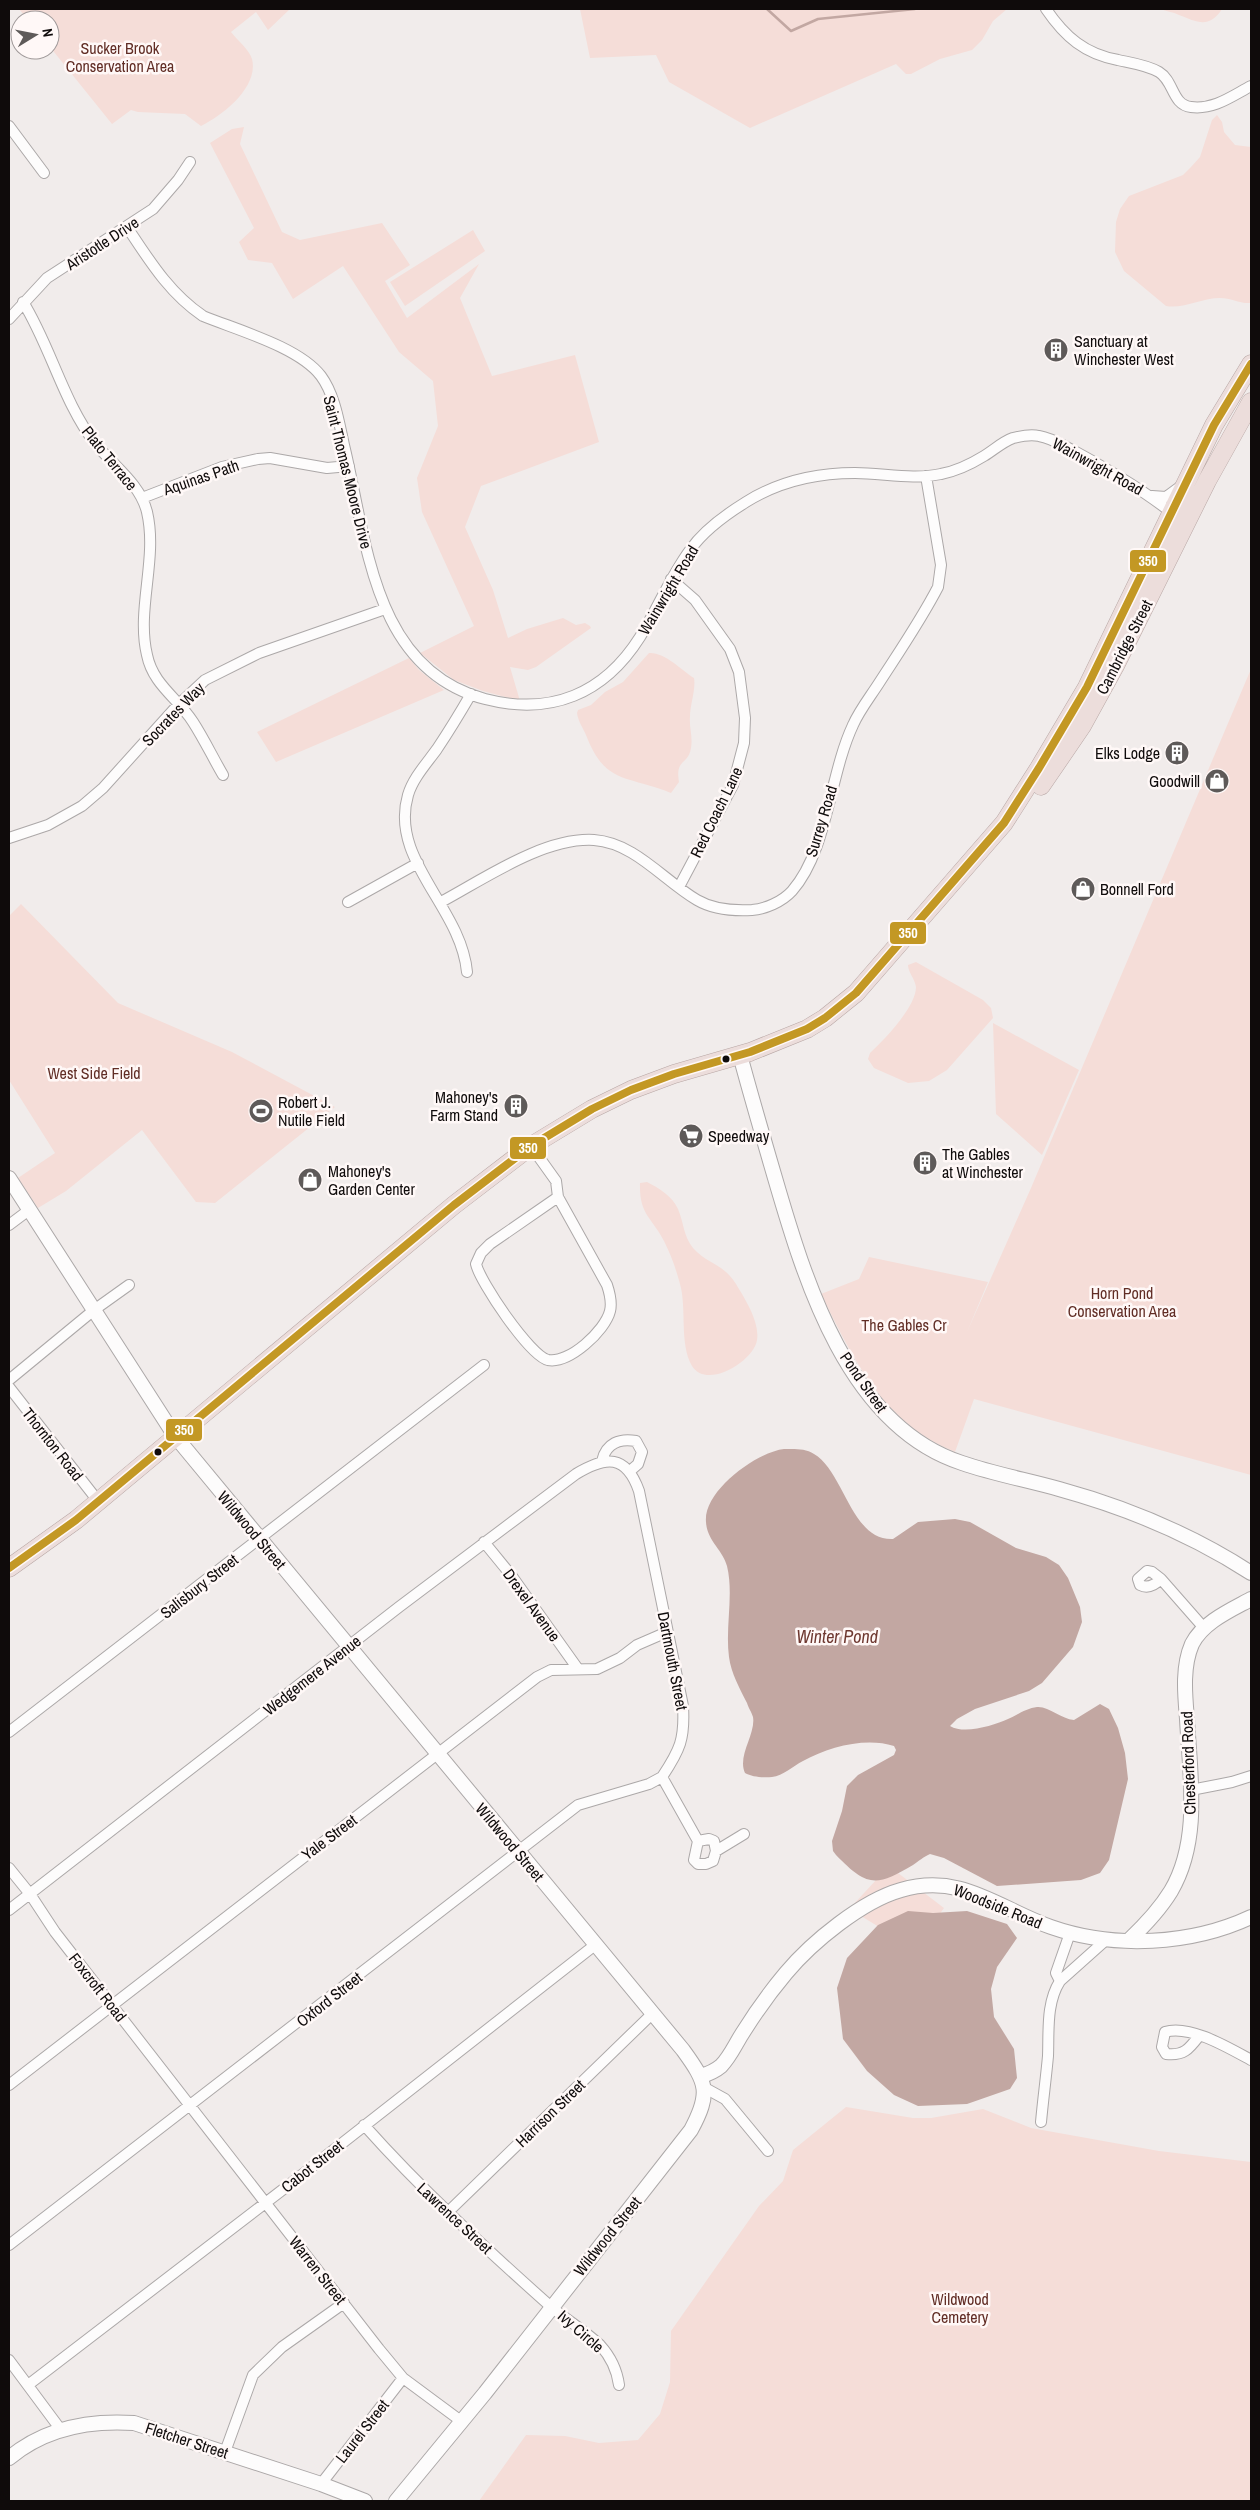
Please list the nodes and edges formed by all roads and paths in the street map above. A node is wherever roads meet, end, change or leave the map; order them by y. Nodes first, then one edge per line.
1 (1046, 9) edge
2 (1251, 86) edge
3 (9, 126) edge
4 (190, 162) dead end
5 (44, 173) dead end
6 (127, 227) junction
7 (23, 302) junction
8 (9, 319) edge
9 (1251, 364) edge
10 (1251, 402) edge
11 (1194, 464) junction
12 (349, 466) junction
13 (926, 476) junction
14 (1151, 496) junction
15 (142, 498) junction
16 (1172, 513) junction
17 (671, 579) junction
18 (1139, 599) junction
19 (385, 609) junction
20 (471, 694) junction
21 (179, 704) junction
22 (223, 775) dead end
23 (9, 838) edge
24 (418, 863) junction
25 (679, 887) junction
26 (348, 902) dead end
27 (441, 902) junction
28 (467, 972) dead end
29 (740, 1055) junction
30 (531, 1146) junction
31 (9, 1178) edge
32 (558, 1196) junction
33 (29, 1210) junction
34 (9, 1225) edge
35 (129, 1285) dead end
36 (94, 1310) junction
37 (484, 1365) dead end
38 (9, 1380) edge
39 (9, 1387) edge
40 (175, 1436) junction
41 (602, 1461) junction
42 (626, 1468) junction
43 (98, 1501) junction
44 (259, 1539) junction
45 (484, 1542) junction
46 (9, 1568) edge
47 (1251, 1574) edge
48 (1161, 1579) dead end
49 (1251, 1598) edge
50 (1204, 1628) junction
51 (667, 1632) junction
52 (348, 1647) junction
53 (578, 1669) junction
54 (9, 1732) edge
55 (437, 1754) junction
56 (1251, 1776) edge
57 (662, 1777) junction
58 (1191, 1790) junction
59 (744, 1834) dead end
60 (698, 1841) junction
61 (519, 1851) junction
62 (716, 1851) junction
63 (9, 1868) edge
64 (30, 1894) junction
65 (9, 1910) edge
66 (1251, 1917) edge
67 (1070, 1933) junction
68 (1107, 1939) junction
69 (1129, 1940) junction
70 (595, 1944) junction
71 (1060, 1981) junction
72 (112, 2005) junction
73 (652, 2014) junction
74 (1199, 2036) dead end
75 (1251, 2060) edge
76 (703, 2082) junction
77 (9, 2085) edge
78 (190, 2105) junction
79 (1041, 2122) dead end
80 (364, 2125) junction
81 (768, 2151) dead end
82 (265, 2202) junction
83 (448, 2212) junction
84 (9, 2245) edge
85 (344, 2303) junction
86 (551, 2306) junction
87 (9, 2360) edge
88 (403, 2378) junction
89 (28, 2385) junction
90 (619, 2385) dead end
91 (461, 2421) junction
92 (61, 2430) junction
93 (225, 2452) junction
94 (9, 2458) edge
95 (321, 2484) junction
96 (359, 2500) edge
97 (396, 2501) edge

1 - 2 street
3 - 5 street
4 - 6 street, Aristotle Drive
6 - 7 street, Aristotle Drive
6 - 12 street, Saint Thomas Moore Drive
7 - 8 street, Aristotle Drive
7 - 15 street, Plato Terrace
9 - 11 highway, Cambridge Street
10 - 18 highway, Cambridge Street
11 - 14 street, Wainwright Road
11 - 16 highway, Cambridge Street
12 - 15 street, Aquinas Path
12 - 19 street, Saint Thomas Moore Drive
13 - 14 street, Wainwright Road
13 - 17 street, Wainwright Road
13 - 25 street, Surrey Road
14 - 16 street, Wainwright Road
15 - 21 street, Plato Terrace
16 - 18 highway, Cambridge Street
17 - 20 street, Wainwright Road
17 - 25 street, Red Coach Lane
18 - 29 highway, Cambridge Street
19 - 20 street, Wainwright Road
19 - 21 street, Socrates Way
20 - 24 street
21 - 22 street, Plato Terrace
21 - 23 street, Socrates Way
24 - 26 street
24 - 27 street
25 - 27 street, Surrey Road
27 - 28 street
29 - 30 highway, Cambridge Street
29 - 47 street, Pond Street
30 - 32 street
30 - 40 highway, Cambridge Street
31 - 33 street, Wildwood Street
32 - 32 street
33 - 34 street
33 - 36 street, Wildwood Street
35 - 36 street
36 - 38 street
36 - 40 street, Wildwood Street
37 - 44 street, Salisbury Street
39 - 43 street, Thornton Road
40 - 43 highway, Cambridge Street
40 - 44 street, Wildwood Street
41 - 42 street
41 - 42 street
41 - 45 street, Wedgemere Avenue
42 - 51 street, Dartmouth Street
43 - 46 highway, Cambridge Street
44 - 52 street, Wildwood Street
44 - 54 street, Salisbury Street
45 - 52 street, Wedgemere Avenue
45 - 53 street, Drexel Avenue
48 - 50 street
49 - 50 street, Chesterford Road
50 - 58 street, Chesterford Road
51 - 53 street, Yale Street
51 - 57 street, Dartmouth Street
52 - 55 street, Wildwood Street
52 - 64 street, Wedgemere Avenue
53 - 55 street, Yale Street
55 - 61 street, Wildwood Street
55 - 72 street, Yale Street
56 - 58 street
57 - 60 street
57 - 61 street, Oxford Street
58 - 69 street, Chesterford Road
59 - 62 street
60 - 62 street
60 - 62 street
61 - 70 street, Wildwood Street
61 - 78 street, Oxford Street
63 - 64 street, Foxcroft Road
64 - 65 street, Wedgemere Avenue
64 - 72 street, Foxcroft Road
66 - 69 street, Woodside Road
67 - 68 street, Woodside Road
67 - 71 street
67 - 76 street, Woodside Road
68 - 69 street, Woodside Road
68 - 71 street
70 - 73 street, Wildwood Street
70 - 80 street, Cabot Street
71 - 79 street
72 - 77 street, Yale Street
72 - 78 street, Foxcroft Road
73 - 76 street, Wildwood Street
73 - 83 street, Harrison Street
74 - 75 street
76 - 81 street
76 - 86 street, Wildwood Street
78 - 82 street, Warren Street
78 - 84 street, Oxford Street
80 - 82 street, Cabot Street
80 - 83 street, Lawrence Street
82 - 85 street, Warren Street
82 - 89 street, Cabot Street
83 - 86 street, Lawrence Street
85 - 88 street, Warren Street
85 - 93 street
86 - 90 street, Ivy Circle
86 - 91 street, Wildwood Street
87 - 89 street
88 - 91 street, Warren Street
88 - 95 street, Laurel Street
89 - 92 street
91 - 97 street, Wildwood Street
92 - 93 street, Fletcher Street
92 - 94 street, Fletcher Street
93 - 95 street, Fletcher Street
95 - 96 street, Fletcher Street

